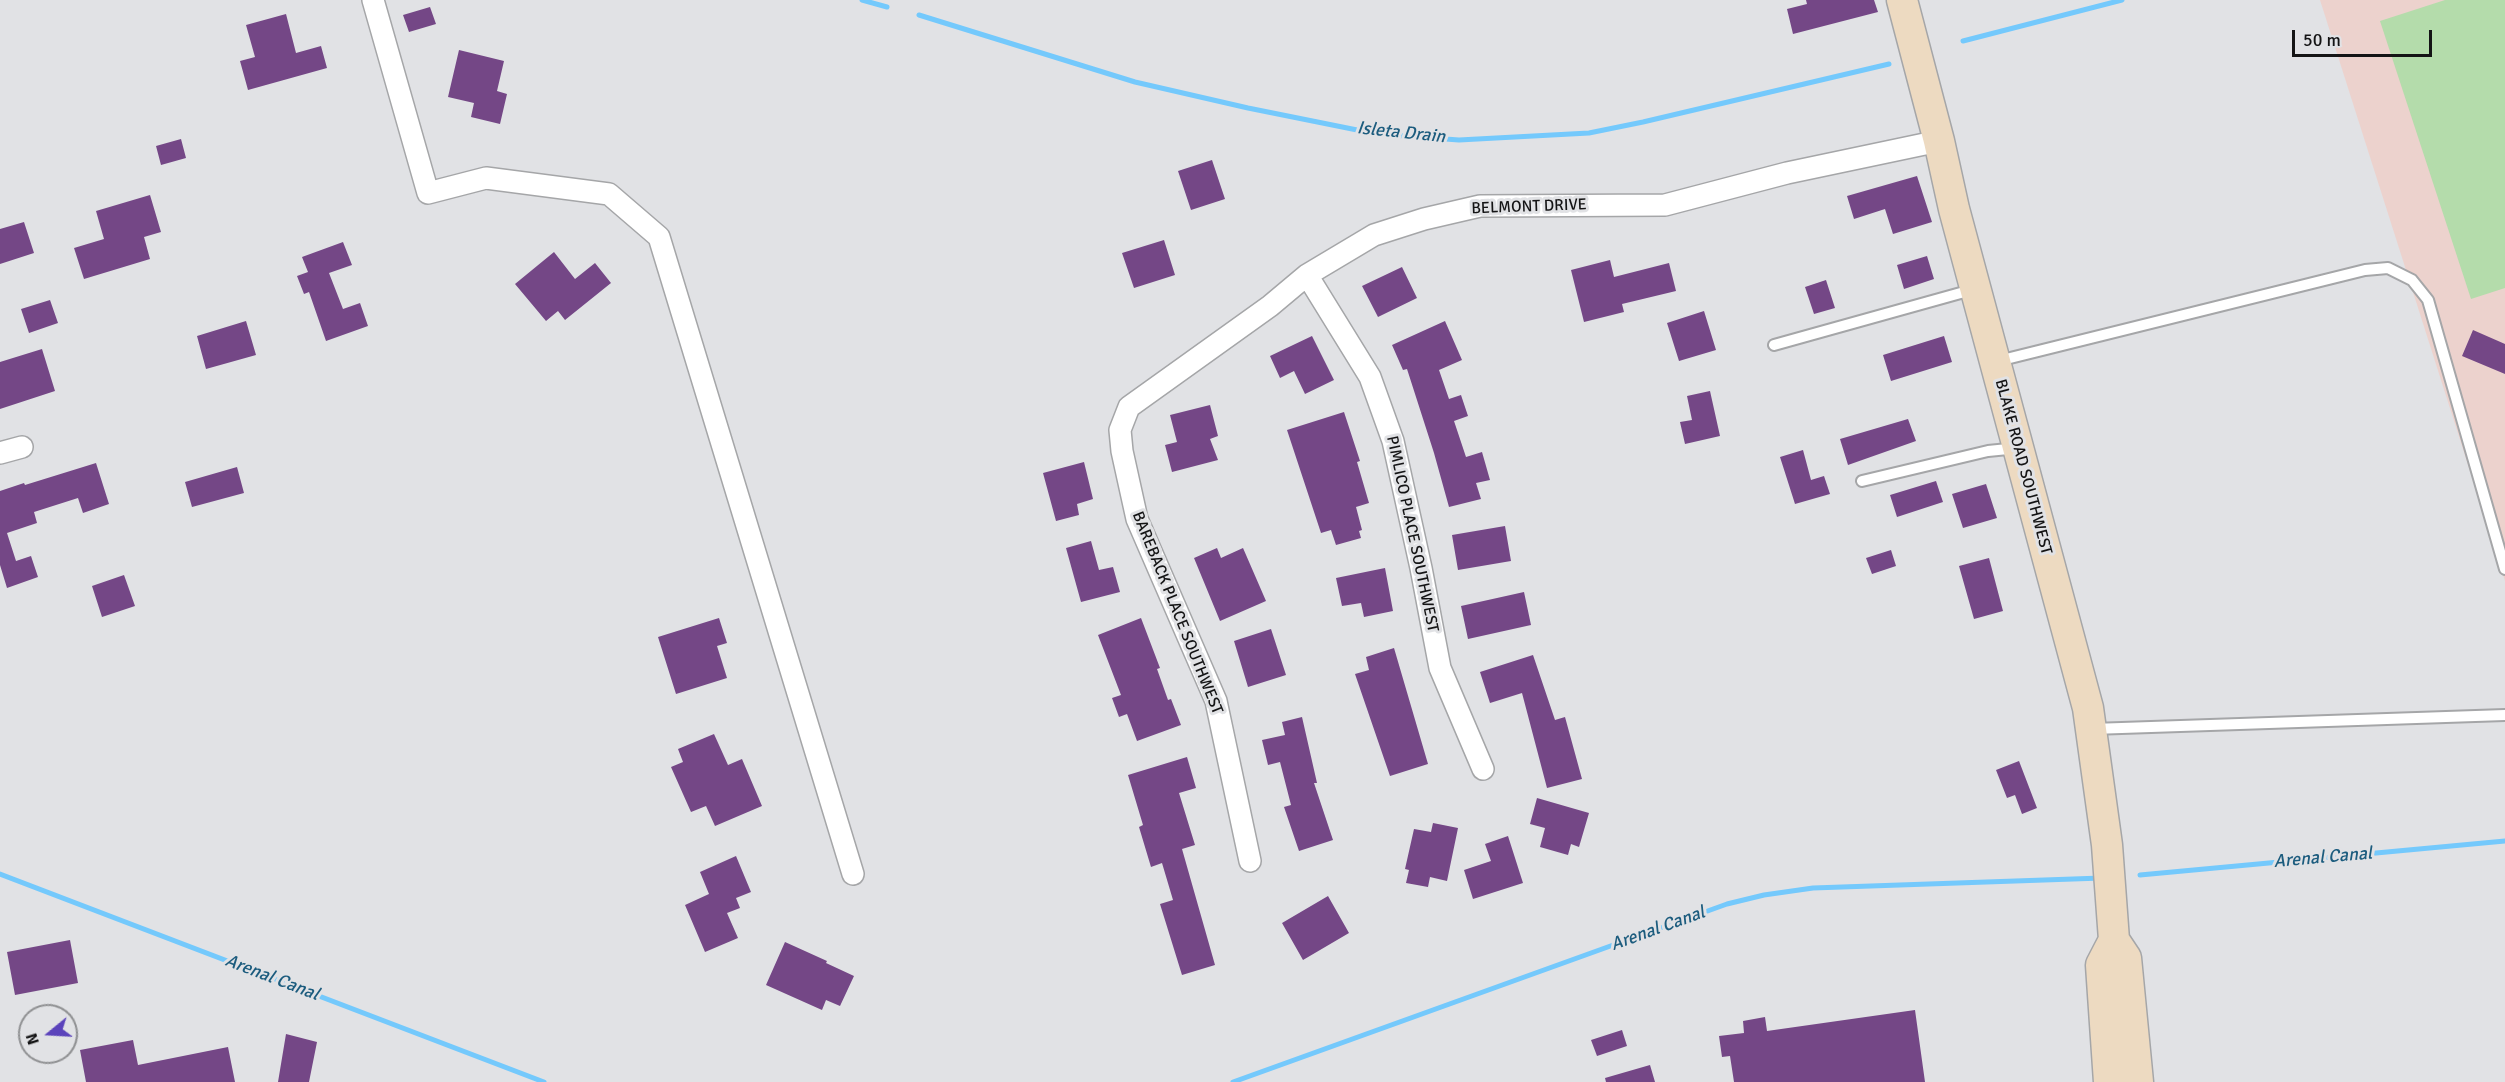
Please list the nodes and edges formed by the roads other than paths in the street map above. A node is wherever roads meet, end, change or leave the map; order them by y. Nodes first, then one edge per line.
1 (373, 0) edge
2 (1902, 0) edge
3 (1939, 141) junction
4 (1307, 275) junction
5 (1975, 289) junction
6 (1774, 345) dead end
7 (1995, 362) junction
8 (1162, 382) joint
9 (22, 447) dead end
10 (2018, 448) junction
11 (0, 453) edge
12 (1862, 481) dead end
13 (2505, 569) edge
14 (2505, 715) edge
15 (2092, 729) junction
16 (1484, 769) dead end
17 (1250, 861) dead end
18 (853, 874) dead end
19 (2114, 940) junction
20 (2109, 1082) edge
21 (2138, 1082) edge

1 - 18 street
2 - 3 street, BLAKE ROAD SOUTHWEST
3 - 4 street, BELMONT DRIVE
3 - 5 street, BLAKE ROAD SOUTHWEST
4 - 8 street, BELMONT DRIVE
4 - 16 street, PIMLICO PLACE SOUTHWEST
5 - 6 lane
5 - 7 street, BLAKE ROAD SOUTHWEST
7 - 10 street, BLAKE ROAD SOUTHWEST
7 - 13 lane
8 - 17 street, BAREBACK PLACE SOUTHWEST
9 - 11 street
10 - 12 lane
10 - 15 street, BLAKE ROAD SOUTHWEST
14 - 15 lane
15 - 19 street, BLAKE ROAD SOUTHWEST
19 - 20 street, BLAKE ROAD SOUTHWEST
19 - 21 street, BLAKE ROAD SOUTHWEST

